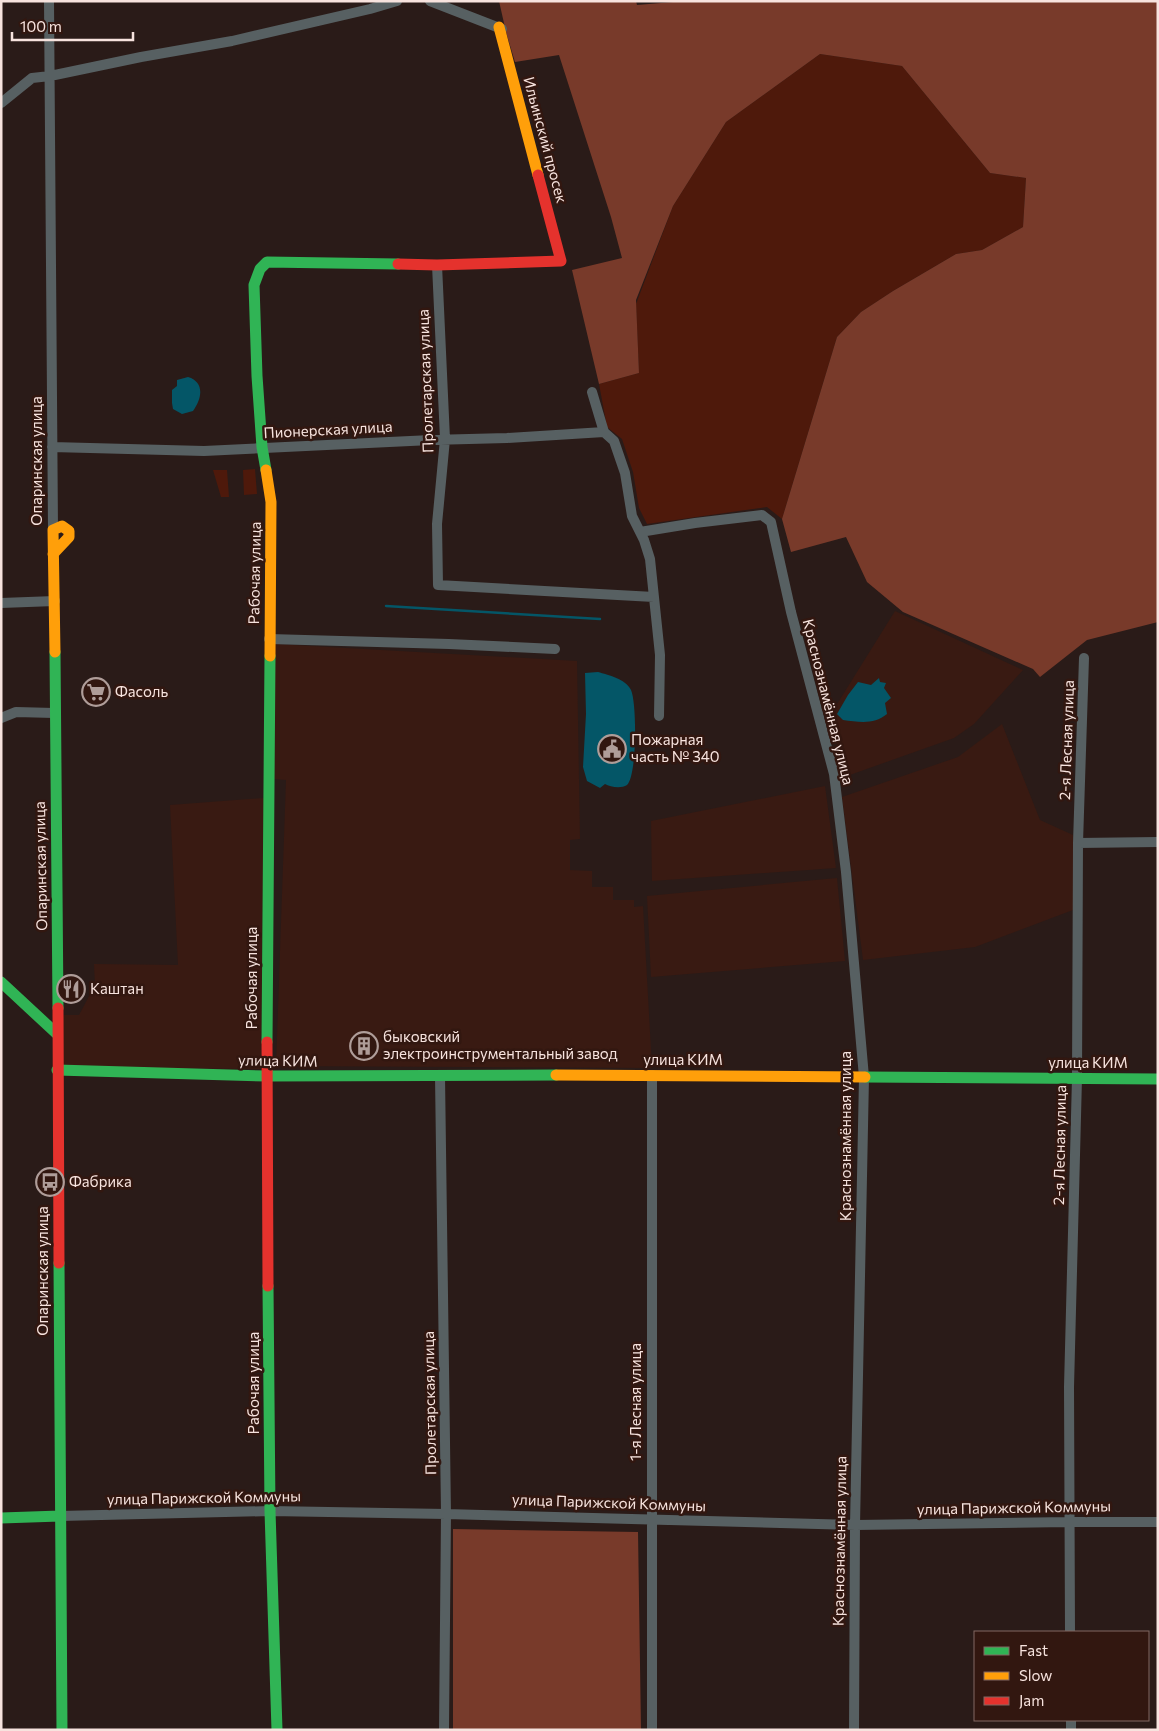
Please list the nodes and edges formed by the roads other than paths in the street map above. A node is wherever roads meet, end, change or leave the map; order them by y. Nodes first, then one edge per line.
1 (50, 1) edge
2 (397, 1) edge
3 (430, 1) edge
4 (500, 28) joint
5 (50, 76) junction
6 (1, 103) edge
7 (437, 265) junction
8 (592, 392) dead end
9 (604, 432) junction
10 (445, 440) junction
11 (52, 447) junction
12 (262, 448) junction
13 (53, 530) joint
14 (640, 532) junction
15 (654, 597) junction
16 (54, 601) junction
17 (1, 603) edge
18 (269, 639) junction
19 (555, 649) dead end
20 (1084, 658) dead end
21 (54, 713) junction
22 (659, 716) dead end
23 (1, 718) edge
24 (1158, 842) edge
25 (1078, 843) junction
26 (1, 982) edge
27 (57, 1034) junction
28 (57, 1070) junction
29 (652, 1075) junction
30 (267, 1076) junction
31 (440, 1076) junction
32 (864, 1077) junction
33 (1077, 1078) junction
34 (1158, 1079) edge
35 (270, 1511) junction
36 (446, 1514) junction
37 (60, 1516) junction
38 (1, 1518) edge
39 (651, 1519) junction
40 (1069, 1522) junction
41 (1158, 1522) edge
42 (855, 1525) junction
43 (1070, 1631) edge
44 (62, 1730) edge
45 (277, 1730) edge
46 (444, 1730) edge
47 (652, 1730) edge
48 (854, 1730) edge

1 - 5 street, Опаринская улица
2 - 5 street
3 - 4 street, Ильинский просек
4 - 7 street, Ильинский просек
5 - 6 street
5 - 11 street, Опаринская улица
7 - 10 street, Пролетарская улица
7 - 12 street, Рабочая улица
8 - 9 street
9 - 10 street, Пионерская улица
9 - 14 street
10 - 12 street, Пионерская улица
10 - 15 street, Пролетарская улица
11 - 12 street, Пионерская улица
11 - 13 street, Опаринская улица
12 - 18 street, Рабочая улица
13 - 16 street, Опаринская улица
14 - 15 street
14 - 32 street, Краснознамённая улица
15 - 22 street
16 - 17 street
16 - 21 street, Опаринская улица
18 - 19 street
18 - 30 street, Рабочая улица
20 - 25 street, 2-я Лесная улица
21 - 23 street
21 - 27 street, Опаринская улица
24 - 25 street
25 - 33 street, 2-я Лесная улица
26 - 27 street
27 - 28 street, Опаринская улица
28 - 30 street, улица КИМ
28 - 37 street, Опаринская улица
29 - 31 street, улица КИМ
29 - 32 street, улица КИМ
29 - 39 street, 1-я Лесная улица
30 - 31 street, улица КИМ
30 - 35 street, Рабочая улица
31 - 36 street, Пролетарская улица
32 - 33 street, улица КИМ
32 - 42 street, Краснознамённая улица
33 - 34 street, улица КИМ
33 - 40 street, 2-я Лесная улица
35 - 36 street, улица Парижской Коммуны
35 - 37 street, улица Парижской Коммуны
35 - 45 street, Рабочая улица
36 - 39 street, улица Парижской Коммуны
36 - 46 street, Пролетарская улица
37 - 38 street
37 - 44 street, Опаринская улица
39 - 42 street, улица Парижской Коммуны
39 - 47 street, 1-я Лесная улица
40 - 41 street, улица Парижской Коммуны
40 - 42 street, улица Парижской Коммуны
40 - 43 street, 2-я Лесная улица
42 - 48 street, Краснознамённая улица

